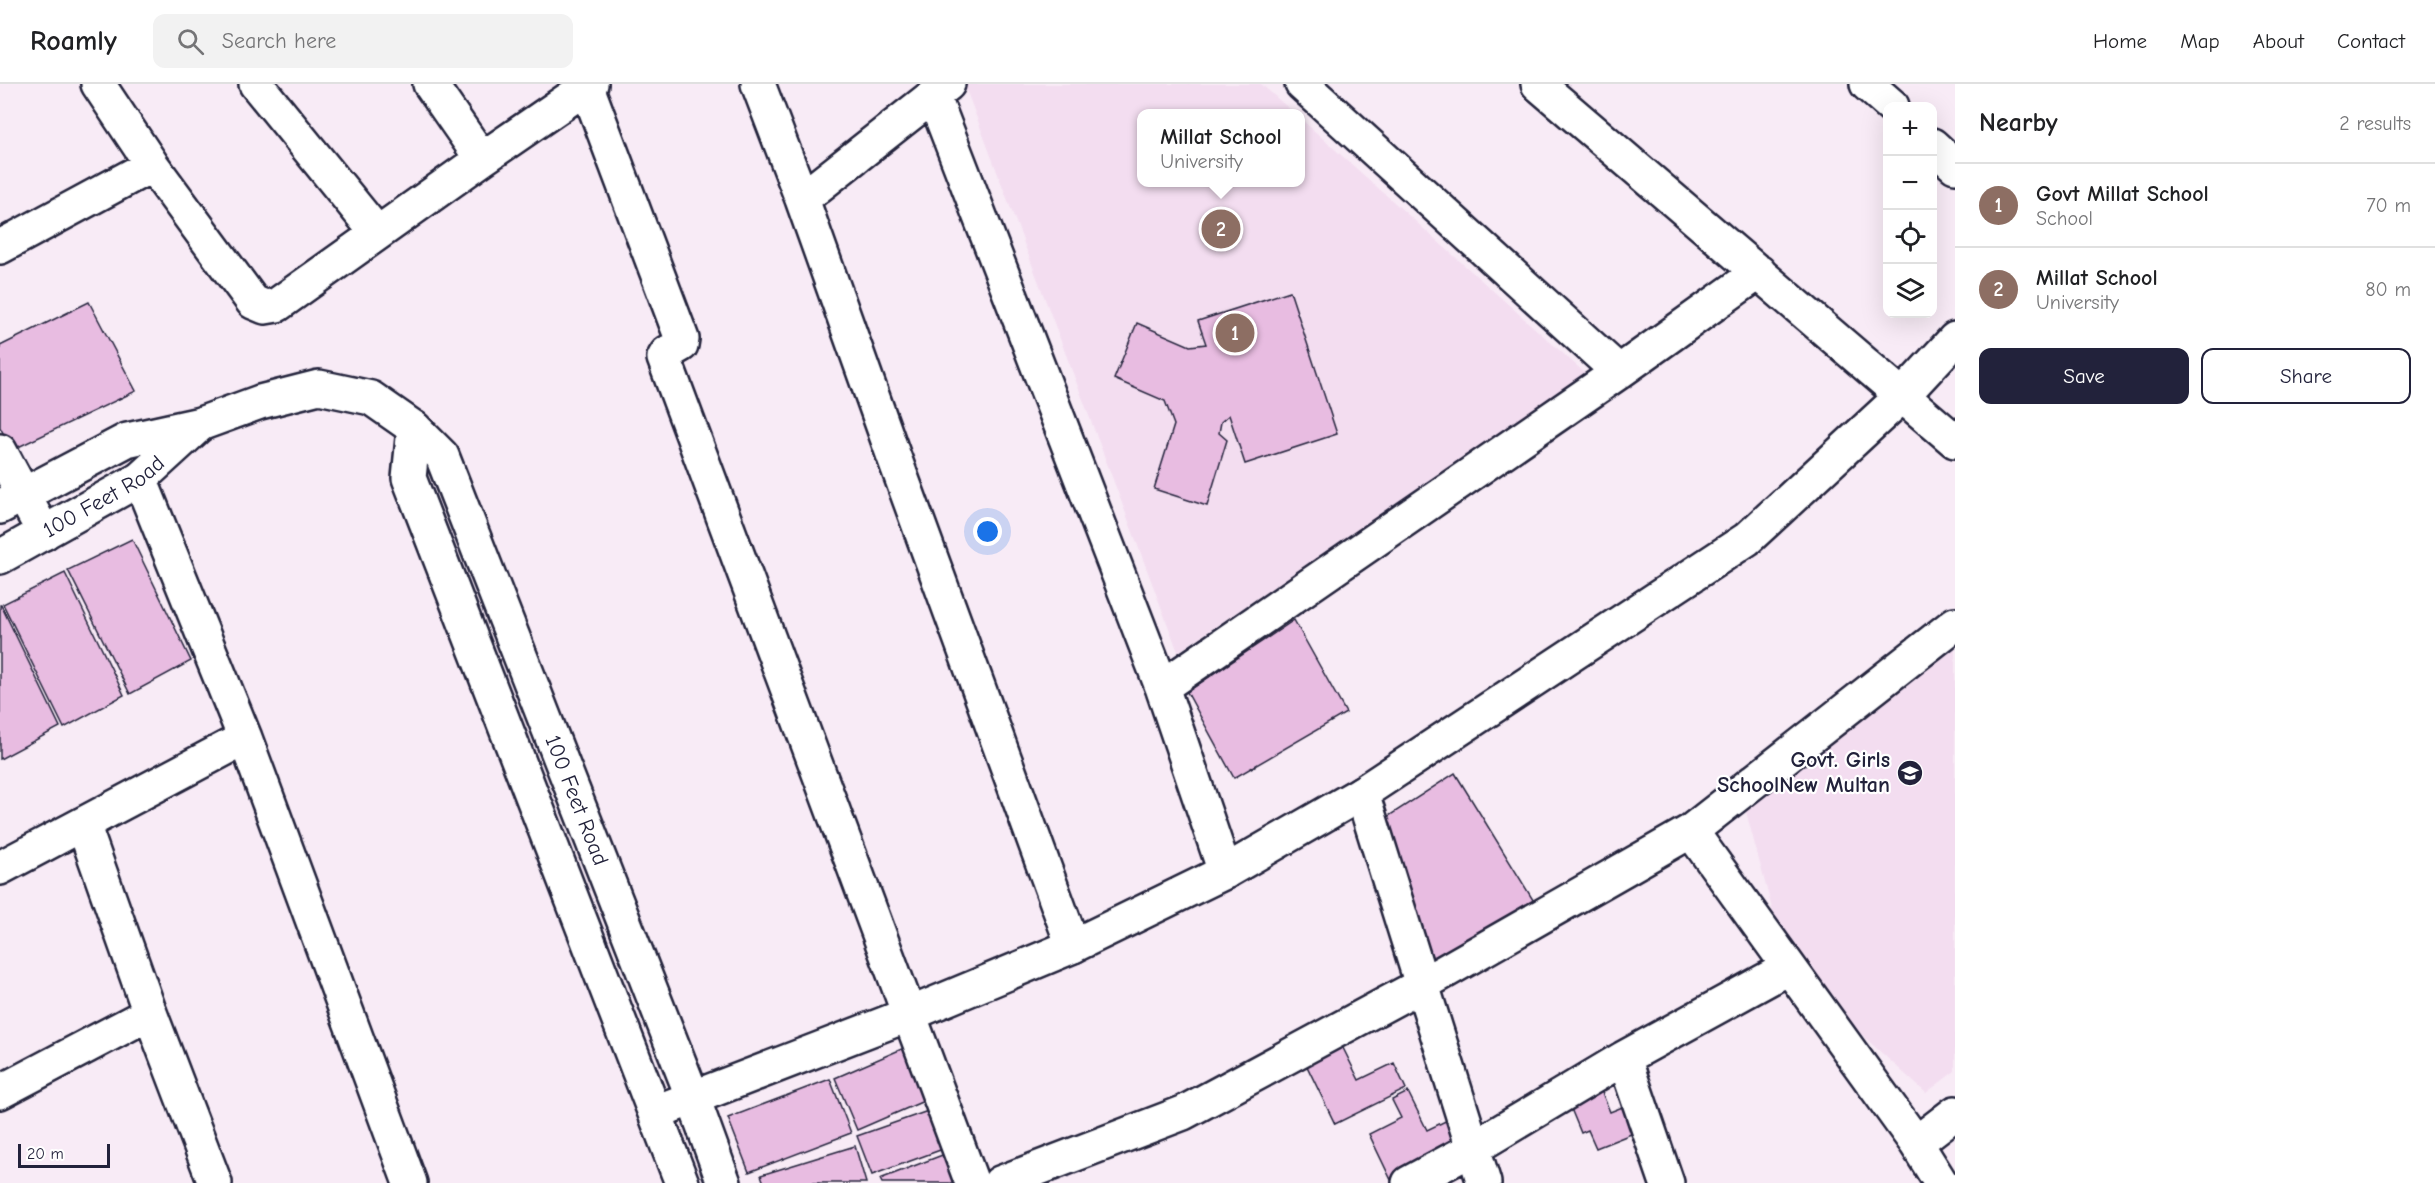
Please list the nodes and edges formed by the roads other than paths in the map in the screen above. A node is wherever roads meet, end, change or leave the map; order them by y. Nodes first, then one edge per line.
1 (98, 84) edge
2 (256, 84) edge
3 (430, 84) edge
4 (758, 84) edge
5 (1302, 84) edge
6 (1538, 84) edge
7 (1868, 84) edge
8 (589, 86) edge
9 (941, 90) edge
10 (1888, 102) edge
11 (1937, 150) edge
12 (482, 159) junction
13 (152, 165) junction
14 (1955, 166) edge
15 (802, 199) junction
16 (377, 233) junction
17 (0, 247) edge
18 (1759, 272) junction
19 (1955, 339) edge
20 (1619, 372) junction
21 (1903, 395) junction
22 (200, 424) junction
23 (414, 428) junction
24 (1955, 441) edge
25 (0, 451) edge
26 (140, 479) junction
27 (12, 500) edge
28 (44, 533) junction
29 (0, 557) edge
30 (1955, 624) edge
31 (1162, 687) junction
32 (245, 738) junction
33 (1362, 793) junction
34 (83, 824) junction
35 (1691, 831) junction
36 (0, 868) edge
37 (1225, 872) junction
38 (1073, 946) junction
39 (1788, 968) junction
40 (1423, 984) junction
41 (150, 1013) junction
42 (910, 1014) junction
43 (1624, 1058) junction
44 (0, 1092) edge
45 (693, 1098) junction
46 (656, 1112) junction
47 (1955, 1113) edge
48 (1916, 1143) junction
49 (1472, 1149) junction
50 (215, 1183) edge
51 (410, 1183) edge
52 (682, 1183) edge
53 (724, 1183) edge
54 (972, 1183) edge
55 (1000, 1183) edge
56 (1410, 1183) edge
57 (1484, 1183) edge
58 (1667, 1183) edge
59 (1941, 1183) edge

1 - 13 street
2 - 16 street
3 - 12 street
4 - 15 street
5 - 20 street
6 - 18 street
7 - 10 street
8 - 12 street
8 - 42 street
9 - 15 street
9 - 31 street
11 - 14 street
12 - 16 street
13 - 16 street
13 - 17 street
15 - 38 street
18 - 20 street
18 - 21 street
19 - 21 street
20 - 31 street
21 - 24 street
21 - 33 street
22 - 23 street, 100 Feet Road
22 - 26 street, 100 Feet Road
22 - 27 street, 100 Feet Road
23 - 45 street, 100 Feet Road
23 - 46 street, 100 Feet Road
25 - 27 street
26 - 28 street, 100 Feet Road
26 - 32 street
27 - 28 street
28 - 29 street, 100 Feet Road
30 - 35 street
31 - 37 street
32 - 34 street
32 - 51 street
33 - 37 street
33 - 40 street
34 - 36 street
34 - 41 street
35 - 39 street
35 - 40 street
37 - 38 street
38 - 42 street
39 - 43 street
39 - 48 street
40 - 49 street
40 - 55 street
41 - 44 street
41 - 50 street
42 - 45 street
42 - 54 street
43 - 49 street
43 - 58 street
45 - 46 street
45 - 53 street, 100 Feet Road
46 - 52 street, 100 Feet Road
47 - 48 street
48 - 59 street
49 - 56 street
49 - 57 street

